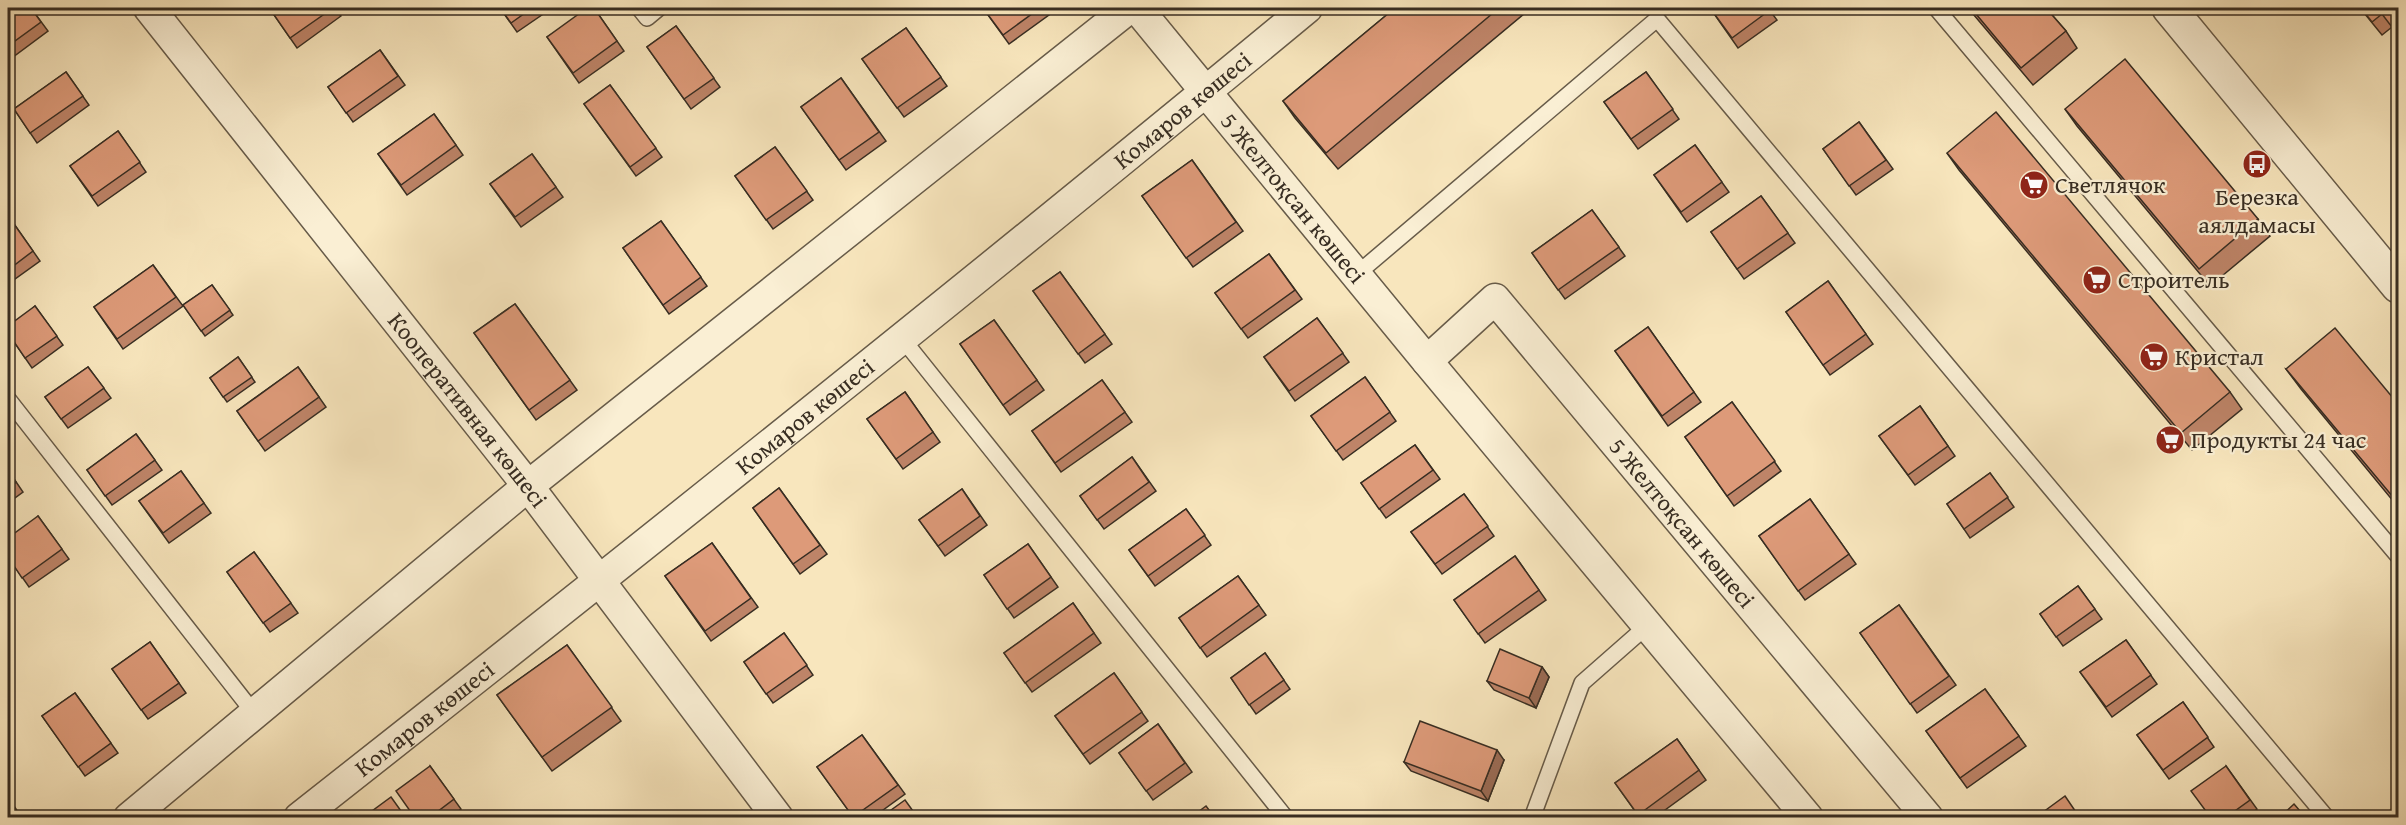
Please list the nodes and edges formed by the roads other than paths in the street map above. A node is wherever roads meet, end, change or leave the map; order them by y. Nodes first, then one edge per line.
1 (149, 8) edge
2 (639, 8) edge
3 (659, 8) edge
4 (1129, 8) edge
5 (1137, 8) edge
6 (1307, 8) edge
7 (1936, 8) edge
8 (2169, 8) edge
9 (1273, 18) edge
10 (1207, 91) junction
11 (1357, 274) junction
12 (2395, 276) edge
13 (901, 337) junction
14 (1427, 361) junction
15 (8, 399) edge
16 (528, 486) junction
17 (2398, 556) edge
18 (600, 580) junction
19 (1648, 625) junction
20 (254, 713) junction
21 (2398, 814) edge
22 (129, 818) edge
23 (299, 818) edge
24 (778, 818) edge
25 (1286, 818) edge
26 (1532, 818) edge
27 (1808, 818) edge
28 (1928, 818) edge
29 (2327, 818) edge
30 (2394, 818) edge

1 - 16 street, Кооперативная көшесі
2 - 3 lane
4 - 16 street
5 - 10 street, 5 Желтоқсан көшесі
6 - 9 street, Комаров көшесі
7 - 17 lane
8 - 12 street
9 - 10 street, Комаров көшесі
10 - 11 street, 5 Желтоқсан көшесі
10 - 13 street, Комаров көшесі
11 - 14 street, 5 Желтоқсан көшесі
11 - 29 lane
13 - 18 street, Комаров көшесі
13 - 25 lane
14 - 19 street, 5 Желтоқсан көшесі
14 - 28 street, 5 Желтоқсан көшесі
15 - 20 lane
16 - 18 street, Кооперативная көшесі
16 - 20 street
18 - 23 street, Комаров көшесі
18 - 24 street, Кооперативная көшесі
19 - 26 lane
19 - 27 street, 5 Желтоқсан көшесі
20 - 22 street
21 - 30 lane

